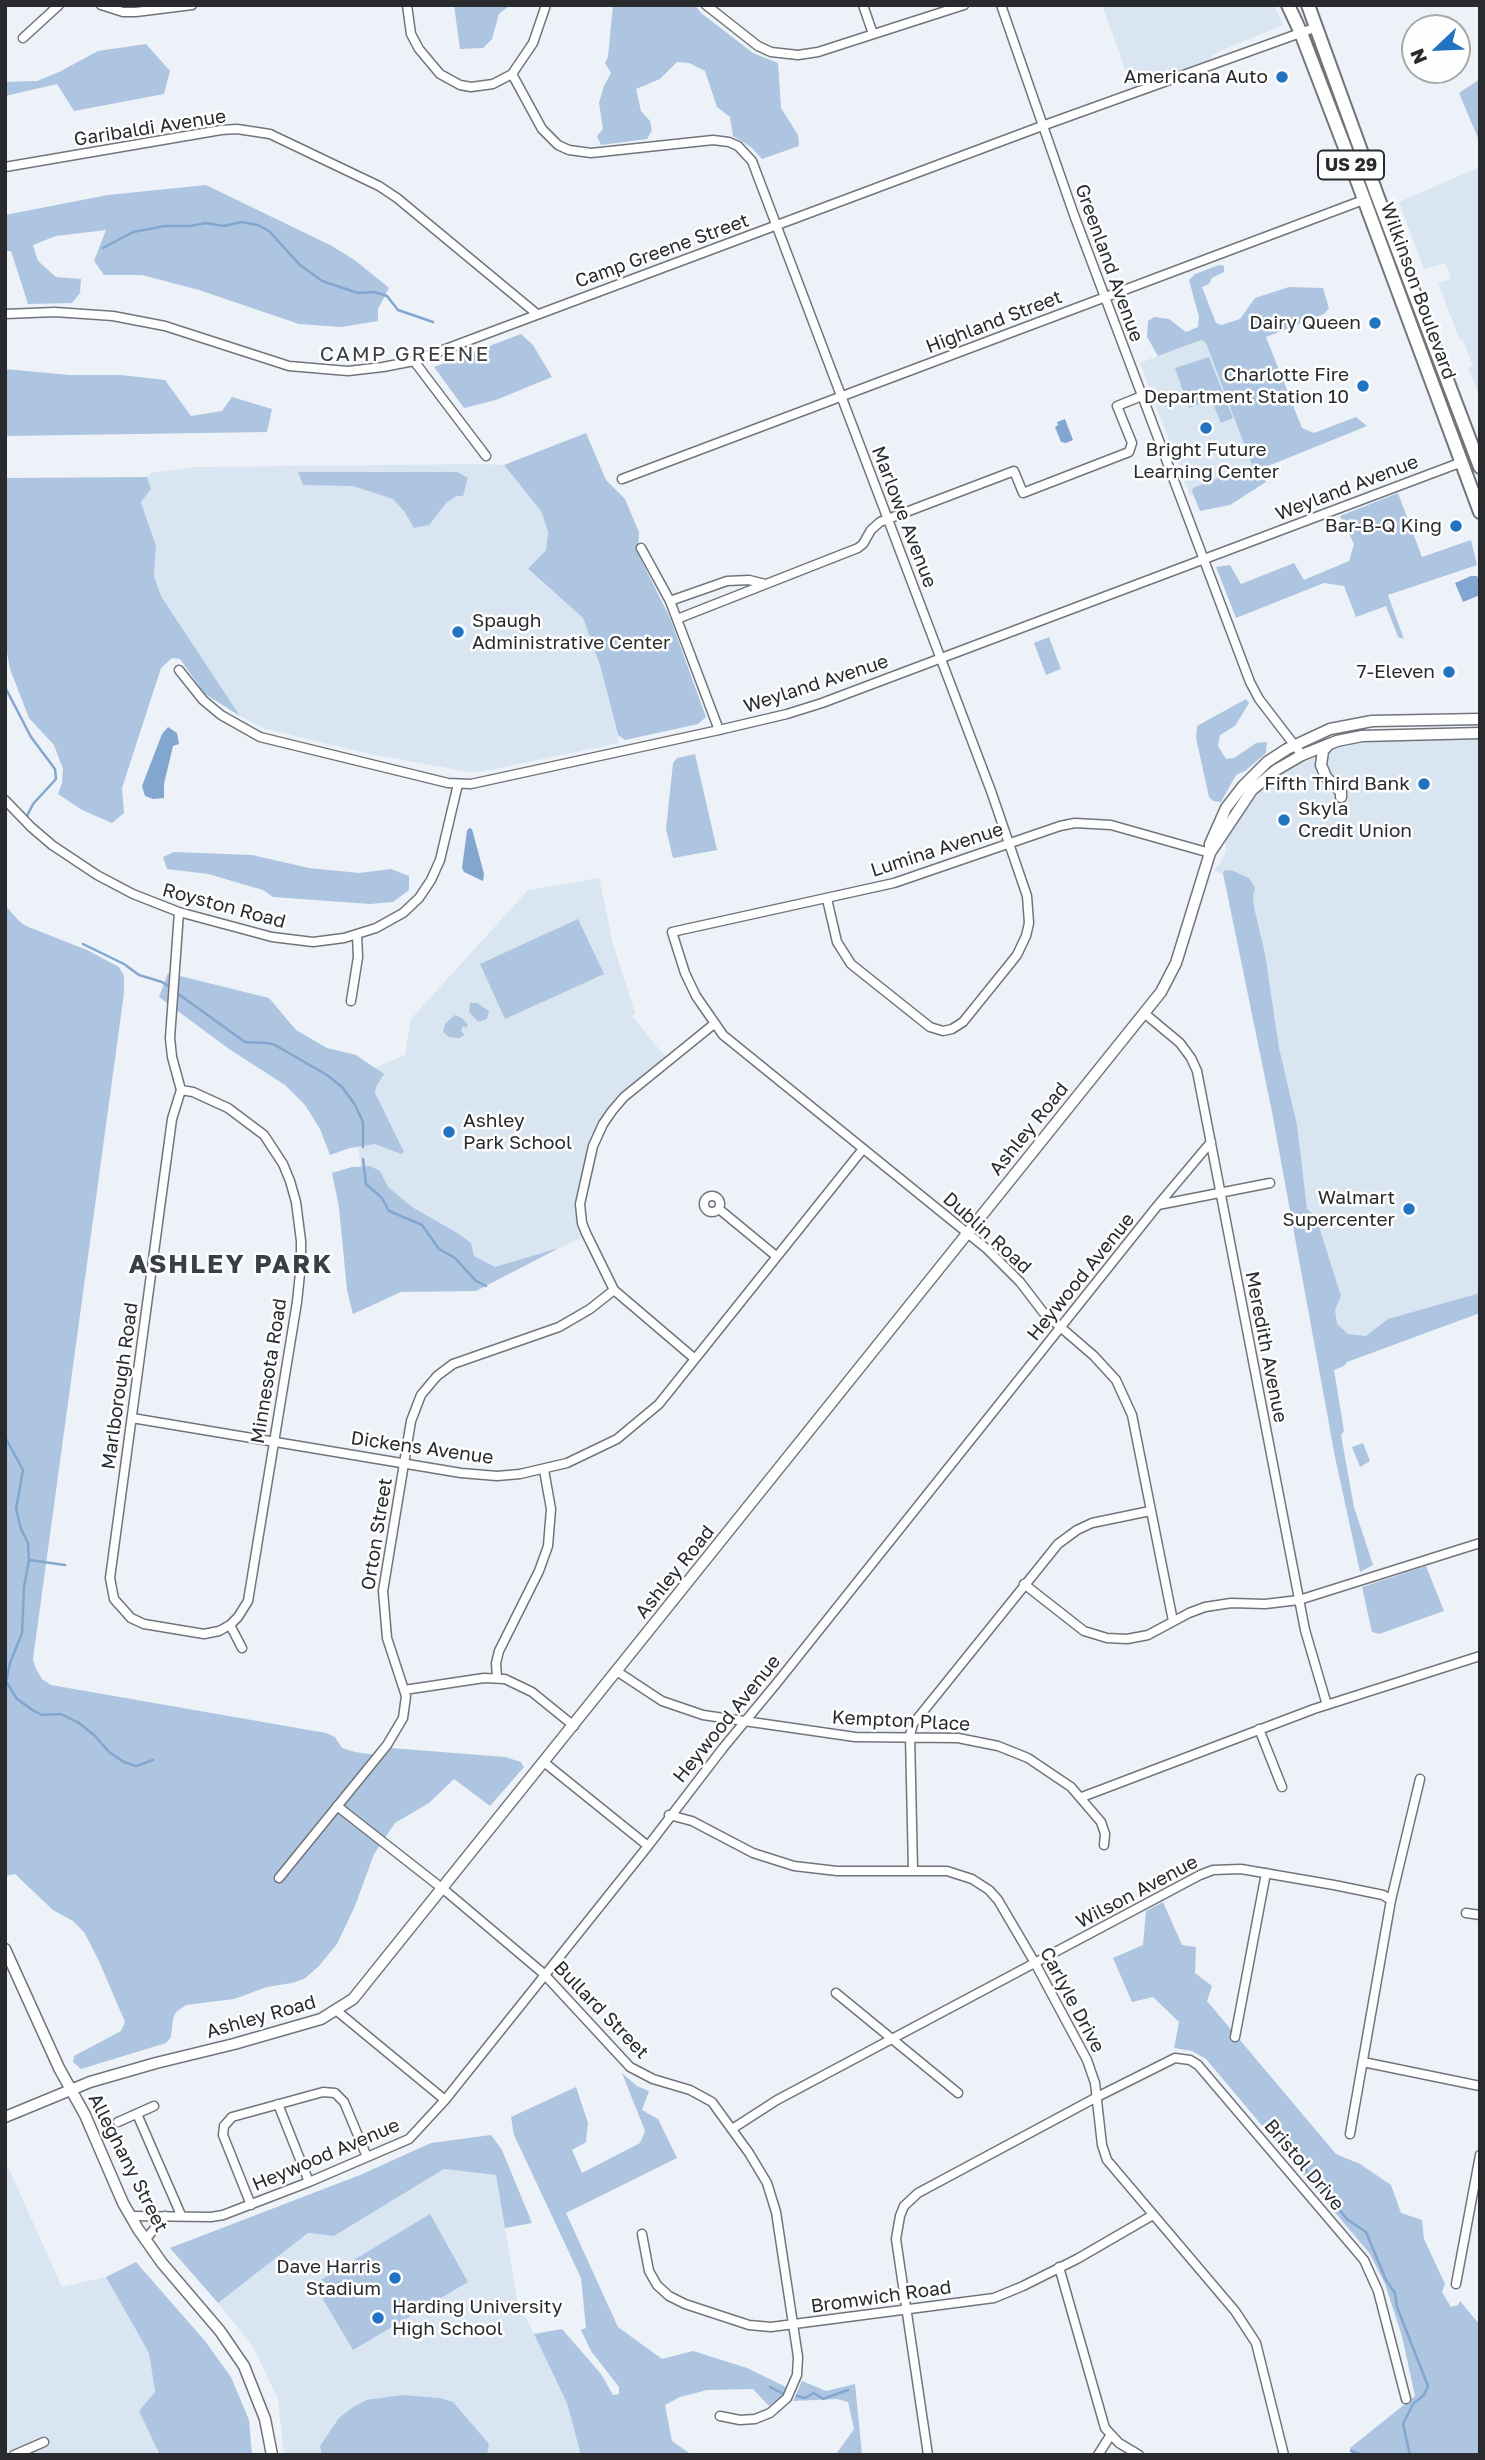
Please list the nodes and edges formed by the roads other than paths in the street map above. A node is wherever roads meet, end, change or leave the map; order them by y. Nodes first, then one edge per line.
1 (59, 5) edge
2 (101, 5) edge
3 (192, 5) edge
4 (407, 5) edge
5 (546, 5) edge
6 (706, 5) edge
7 (863, 5) edge
8 (964, 5) edge
9 (1001, 5) edge
10 (1287, 5) edge
11 (1308, 5) edge
12 (1314, 28) junction
13 (1301, 33) junction
14 (873, 34) junction
15 (23, 38) dead end
16 (512, 74) junction
17 (1042, 126) junction
18 (5, 167) edge
19 (1370, 198) junction
20 (777, 225) junction
21 (1104, 297) junction
22 (5, 314) edge
23 (537, 314) junction
24 (414, 361) junction
25 (1433, 385) junction
26 (842, 396) junction
27 (1142, 396) junction
28 (486, 456) dead end
29 (1478, 461) edge
30 (1462, 462) junction
31 (622, 479) dead end
32 (1480, 486) edge
33 (1480, 512) edge
34 (888, 519) junction
35 (641, 548) dead end
36 (1204, 559) junction
37 (767, 584) junction
38 (670, 601) junction
39 (677, 619) junction
40 (941, 658) junction
41 (179, 670) dead end
42 (1480, 719) edge
43 (719, 730) junction
44 (1480, 733) edge
45 (1331, 743) junction
46 (1293, 745) junction
47 (1301, 755) junction
48 (458, 784) junction
49 (1341, 797) dead end
50 (5, 800) edge
51 (1009, 844) junction
52 (1210, 853) junction
53 (827, 899) junction
54 (179, 912) junction
55 (672, 932) joint
56 (357, 935) junction
57 (351, 1001) dead end
58 (1144, 1013) junction
59 (714, 1024) junction
60 (181, 1090) junction
61 (1211, 1142) junction
62 (863, 1149) junction
63 (1270, 1183) dead end
64 (1220, 1193) junction
65 (1158, 1205) junction
66 (719, 1209) dead end
67 (968, 1233) junction
68 (776, 1256) junction
69 (614, 1290) junction
70 (1060, 1328) junction
71 (695, 1359) junction
72 (132, 1418) junction
73 (274, 1442) junction
74 (404, 1464) junction
75 (544, 1470) junction
76 (1150, 1511) junction
77 (1480, 1543) edge
78 (1024, 1584) junction
79 (1299, 1600) junction
80 (1173, 1621) junction
81 (230, 1625) junction
82 (242, 1648) dead end
83 (1480, 1656) edge
84 (618, 1672) junction
85 (496, 1678) junction
86 (404, 1690) junction
87 (1327, 1705) junction
88 (745, 1722) junction
89 (574, 1726) junction
90 (1259, 1729) junction
91 (910, 1739) junction
92 (545, 1763) junction
93 (1420, 1779) dead end
94 (1282, 1787) dead end
95 (1082, 1797) junction
96 (337, 1806) junction
97 (669, 1815) junction
98 (1104, 1844) dead end
99 (648, 1846) junction
100 (913, 1870) junction
101 (1266, 1873) junction
102 (279, 1878) dead end
103 (443, 1889) junction
104 (1391, 1900) junction
105 (1466, 1913) dead end
106 (1480, 1915) edge
107 (5, 1949) edge
108 (1035, 1963) junction
109 (544, 1974) junction
110 (836, 1993) dead end
111 (337, 2011) junction
112 (1235, 2037) dead end
113 (891, 2039) junction
114 (1363, 2062) junction
115 (1480, 2086) edge
116 (71, 2089) junction
117 (958, 2093) dead end
118 (1097, 2097) junction
119 (445, 2100) junction
120 (278, 2104) junction
121 (155, 2106) dead end
122 (137, 2114) junction
123 (5, 2117) edge
124 (118, 2122) dead end
125 (732, 2129) junction
126 (1350, 2134) dead end
127 (1480, 2155) edge
128 (367, 2157) junction
129 (309, 2182) junction
130 (251, 2205) junction
131 (181, 2215) junction
132 (1153, 2215) junction
133 (131, 2216) junction
134 (165, 2216) junction
135 (642, 2234) dead end
136 (145, 2239) junction
137 (1059, 2267) junction
138 (1456, 2284) dead end
139 (907, 2309) junction
140 (794, 2325) junction
141 (1406, 2399) dead end
142 (720, 2416) dead end
143 (1110, 2436) junction
144 (44, 2442) dead end
145 (14, 2455) edge
146 (272, 2455) edge
147 (928, 2455) edge
148 (1098, 2455) edge
149 (1139, 2455) edge
150 (1284, 2455) edge

1 - 15 street
2 - 3 street
4 - 16 street
5 - 16 street
6 - 14 street
7 - 14 street
8 - 14 street
9 - 17 street, Greenland Avenue
10 - 13 main road, Wilkinson Boulevard / US 29
11 - 12 main road, Wilkinson Boulevard / US 29
12 - 13 street, Camp Greene Street
12 - 19 main road, Wilkinson Boulevard / US 29
13 - 17 street, Camp Greene Street
13 - 19 main road, Wilkinson Boulevard / US 29
16 - 20 street, Marlowe Avenue
17 - 20 street, Camp Greene Street
17 - 21 street, Greenland Avenue
18 - 23 street, Garibaldi Avenue
19 - 21 street, Highland Street
19 - 25 main road, Wilkinson Boulevard / US 29
19 - 29 main road, Wilkinson Boulevard / US 29
20 - 23 street, Camp Greene Street
20 - 26 street, Marlowe Avenue
21 - 26 street, Highland Street
21 - 27 street, Greenland Avenue
22 - 24 street, Camp Greene Street
23 - 24 street, Camp Greene Street
24 - 28 street
25 - 29 main road
25 - 30 main road, Wilkinson Boulevard / US 29
26 - 31 street, Highland Street
26 - 34 street, Marlowe Avenue
27 - 34 street
27 - 36 street, Greenland Avenue
30 - 32 main road
30 - 33 main road, Wilkinson Boulevard / US 29
30 - 36 street, Weyland Avenue
34 - 37 street
34 - 40 street, Marlowe Avenue
35 - 38 street
36 - 40 street, Weyland Avenue
36 - 46 street, Greenland Avenue
37 - 38 street
37 - 39 street
38 - 39 street
39 - 43 street
40 - 43 street, Weyland Avenue
40 - 51 street, Marlowe Avenue
41 - 48 street, Weyland Avenue
42 - 46 street, Ashley Road
43 - 48 street, Weyland Avenue
44 - 45 street, Ashley Road
45 - 47 street, Ashley Road
45 - 49 street
46 - 47 street, Greenland Avenue
46 - 52 street, Ashley Road
47 - 52 street, Ashley Road
48 - 56 street, Royston Road
50 - 54 street, Royston Road
51 - 52 street, Lumina Avenue
51 - 53 street, Lumina Avenue
51 - 53 street, Marlowe Avenue
52 - 58 street, Ashley Road
53 - 55 street, Lumina Avenue
54 - 56 street, Royston Road
54 - 60 street
55 - 59 street, Dublin Road
56 - 57 street
58 - 61 street, Meredith Avenue
58 - 67 street, Ashley Road
59 - 62 street, Dublin Road
59 - 69 street
60 - 72 street, Marlborough Road
60 - 73 street, Minnesota Road
61 - 64 street, Meredith Avenue
61 - 65 street
62 - 67 street, Dublin Road
62 - 68 street, Dickens Avenue
63 - 64 street, Heywood Avenue
64 - 65 street, Heywood Avenue
64 - 79 street, Meredith Avenue
65 - 70 street, Heywood Avenue
66 - 68 street
67 - 70 street, Dublin Road
67 - 84 street, Ashley Road
68 - 71 street, Dickens Avenue
69 - 71 street
69 - 74 street, Orton Street
70 - 76 street, Dublin Road
70 - 88 street, Heywood Avenue
71 - 75 street, Dickens Avenue
72 - 73 street, Dickens Avenue
72 - 81 street, Marlborough Road
73 - 74 street, Dickens Avenue
73 - 81 street, Minnesota Road
74 - 75 street, Dickens Avenue
74 - 86 street, Orton Street
75 - 85 street
76 - 78 street
76 - 80 street, Dublin Road
77 - 79 street
78 - 80 street
78 - 91 street
79 - 80 street
79 - 87 street, Meredith Avenue
81 - 82 street
83 - 87 street
84 - 88 street, Kempton Place
84 - 89 street, Ashley Road
85 - 86 street
85 - 89 street
86 - 96 street
87 - 90 street
88 - 91 street, Kempton Place
88 - 97 street, Heywood Avenue
89 - 92 street, Ashley Road
90 - 94 street
90 - 95 street
91 - 95 street, Kempton Place
91 - 100 street
92 - 99 street
92 - 103 street, Ashley Road
93 - 104 street
95 - 98 street, Kempton Place
96 - 102 street
96 - 103 street, Bullard Street
97 - 99 street, Heywood Avenue
97 - 100 street, Carlyle Drive
99 - 109 street, Heywood Avenue
100 - 108 street, Carlyle Drive
101 - 104 street, Wilson Avenue
101 - 108 street, Wilson Avenue
101 - 112 street
103 - 109 street, Bullard Street
103 - 111 street, Ashley Road
104 - 114 street
105 - 106 street
107 - 116 street, Alleghany Street
108 - 113 street, Wilson Avenue
108 - 118 street, Carlyle Drive
109 - 119 street, Heywood Avenue
109 - 125 street, Bullard Street
110 - 113 street
111 - 116 street, Ashley Road
111 - 119 street
113 - 117 street
113 - 125 street, Wilson Avenue
114 - 115 street
114 - 126 street
116 - 123 street, Ashley Road
116 - 133 street, Alleghany Street
118 - 132 street, Carlyle Drive
118 - 139 street, Bristol Drive
118 - 141 street, Bristol Drive
119 - 128 street, Heywood Avenue
120 - 128 street
120 - 129 street
120 - 130 street
121 - 122 street
122 - 124 street
122 - 131 street
125 - 140 street, Bullard Street
127 - 138 street
128 - 129 street, Heywood Avenue
129 - 130 street, Heywood Avenue
130 - 131 street, Heywood Avenue
131 - 134 street, Heywood Avenue
132 - 137 street, Bromwich Road
132 - 150 street, Carlyle Drive
133 - 134 street, Heywood Avenue
133 - 136 street, Alleghany Street
134 - 136 street
135 - 140 street, Bromwich Road
136 - 146 street, Alleghany Street
137 - 139 street, Bromwich Road
137 - 143 street
139 - 140 street, Bromwich Road
139 - 147 street, Bristol Drive
140 - 142 street, Bullard Street
143 - 148 street
143 - 149 street
144 - 145 street

